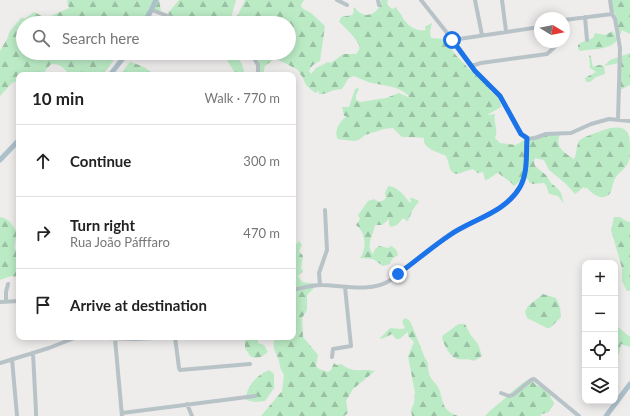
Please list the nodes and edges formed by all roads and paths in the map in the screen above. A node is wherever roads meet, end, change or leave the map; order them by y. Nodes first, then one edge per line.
1 (156, 0) edge
2 (337, 0) edge
3 (378, 0) edge
4 (422, 0) edge
5 (475, 0) edge
6 (502, 0) edge
7 (610, 0) edge
8 (379, 5) dead end
9 (347, 6) dead end
10 (152, 10) junction
11 (612, 14) junction
12 (149, 16) edge
13 (168, 16) edge
14 (585, 18) junction
15 (570, 19) edge
16 (534, 28) edge
17 (506, 31) junction
18 (482, 35) junction
19 (452, 40) junction
20 (587, 40) dead end
21 (554, 48) edge
22 (122, 60) edge
23 (255, 60) edge
24 (471, 66) junction
25 (112, 72) edge
26 (258, 72) edge
27 (618, 120) junction
28 (630, 121) edge
29 (527, 138) junction
30 (16, 143) edge
31 (0, 160) edge
32 (325, 210) dead end
33 (8, 284) dead end
34 (318, 285) junction
35 (345, 287) junction
36 (296, 289) edge
37 (16, 301) edge
38 (0, 302) edge
39 (6, 302) junction
40 (71, 340) edge
41 (115, 340) edge
42 (174, 340) edge
43 (32, 353) junction
44 (332, 357) dead end
45 (12, 359) junction
46 (0, 363) edge
47 (250, 364) dead end
48 (630, 384) edge
49 (501, 393) dead end
50 (255, 396) dead end
51 (618, 396) edge
52 (187, 404) junction
53 (613, 404) edge
54 (122, 414) edge
55 (17, 416) edge
56 (36, 416) edge
57 (192, 416) edge
58 (579, 416) edge
59 (606, 416) edge

1 - 10 main road
2 - 9 street
3 - 8 street
4 - 19 street
5 - 18 street
6 - 17 street
7 - 11 street
10 - 12 main road
10 - 13 street
11 - 14 street
11 - 27 street
14 - 15 street
14 - 20 street
16 - 17 street
17 - 18 street
18 - 19 street
19 - 24 street
21 - 24 street
22 - 25 main road
23 - 26 street
24 - 29 street
27 - 28 street
27 - 29 street
29 - 35 street
30 - 31 main road
32 - 34 street
33 - 39 street
34 - 35 street
34 - 36 street
35 - 44 street
37 - 39 street
38 - 39 street
40 - 43 street
41 - 54 street
42 - 47 street
43 - 45 street
43 - 56 street
45 - 46 street
45 - 55 street
48 - 51 main road
49 - 58 street
50 - 52 street
52 - 54 street
52 - 57 street
53 - 59 main road

